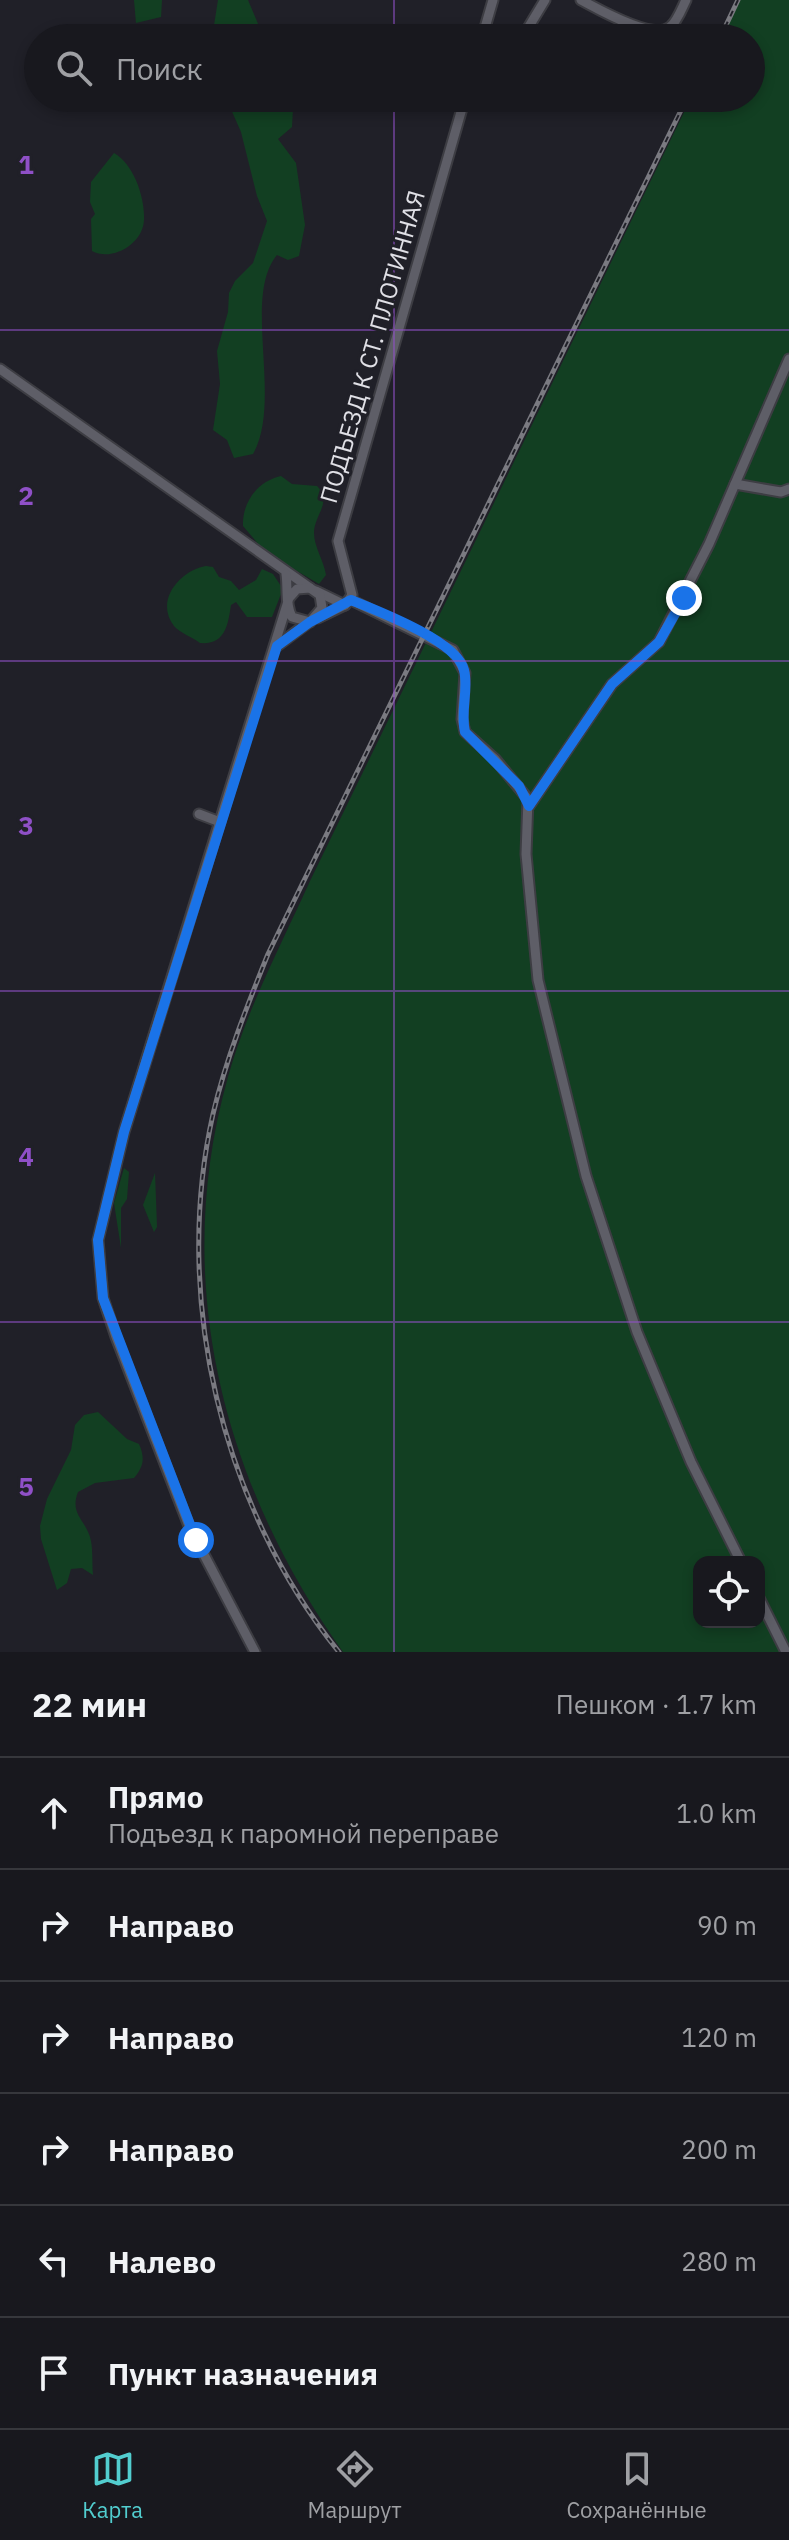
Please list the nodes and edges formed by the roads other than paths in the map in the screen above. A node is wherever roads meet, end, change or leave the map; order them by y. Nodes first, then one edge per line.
1 (493, 0) edge
2 (545, 0) edge
3 (581, 0) edge
4 (686, 0) edge
5 (486, 24) edge
6 (530, 24) edge
7 (633, 24) edge
8 (673, 24) edge
9 (461, 112) edge
10 (789, 359) edge
11 (0, 369) edge
12 (735, 484) junction
13 (789, 489) edge
14 (286, 574) junction
15 (313, 589) junction
16 (289, 598) junction
17 (348, 602) junction
18 (313, 620) junction
19 (277, 646) junction
20 (529, 806) junction
21 (199, 814) dead end
22 (220, 822) junction
23 (738, 1556) edge
24 (765, 1610) edge
25 (255, 1652) edge
26 (786, 1652) edge

1 - 5 street
2 - 6 street
3 - 7 street
4 - 8 street
9 - 17 street, ПОДЪЕЗД К СТ. ПЛОТИННАЯ
10 - 12 street
11 - 14 street
12 - 13 street
12 - 20 street
14 - 15 street
14 - 16 street
15 - 16 street
15 - 17 street
15 - 18 street
16 - 18 street
16 - 19 street
17 - 18 street
17 - 20 street
18 - 19 street
19 - 22 street
20 - 23 street
21 - 22 street
22 - 25 street
24 - 26 street

